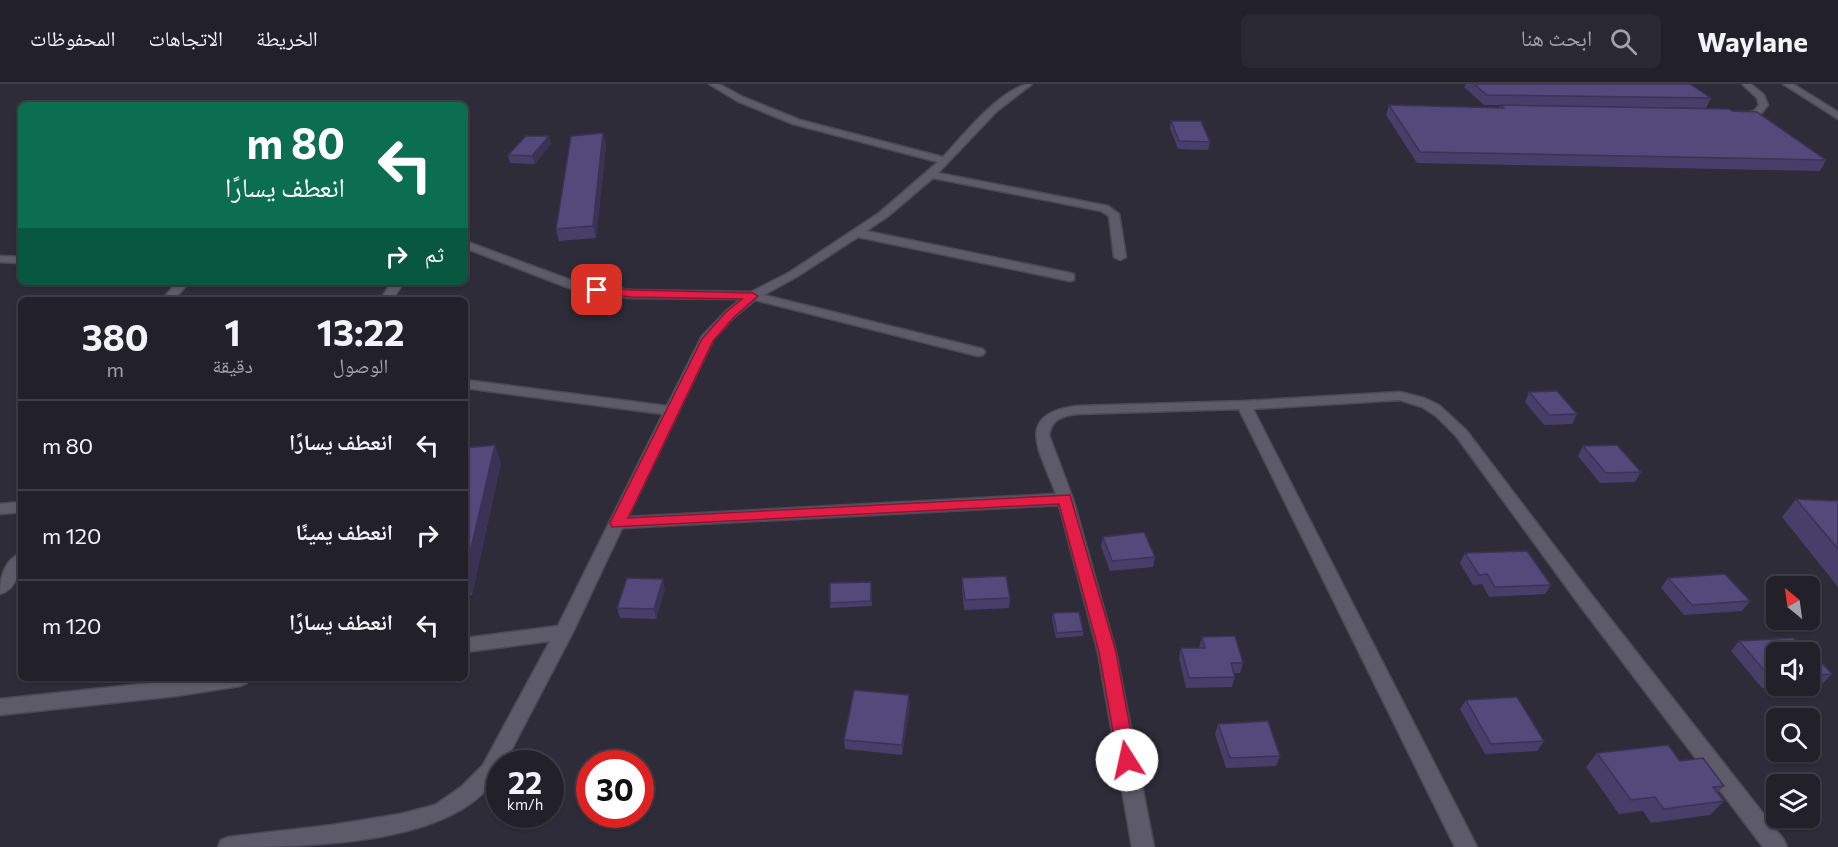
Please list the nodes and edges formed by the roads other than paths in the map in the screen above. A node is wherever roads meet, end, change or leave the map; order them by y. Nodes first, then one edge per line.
1 (713, 84) edge
2 (1028, 84) edge
3 (1746, 84) edge
4 (1787, 84) edge
5 (1730, 116) edge
6 (1838, 116) edge
7 (944, 160) junction
8 (931, 175) junction
9 (857, 233) junction
10 (468, 245) edge
11 (1120, 257) dead end
12 (0, 259) edge
13 (18, 260) edge
14 (1071, 277) dead end
15 (180, 285) edge
16 (753, 296) junction
17 (170, 297) edge
18 (978, 352) dead end
19 (468, 384) edge
20 (1244, 405) junction
21 (672, 411) junction
22 (1065, 499) junction
23 (18, 507) edge
24 (0, 508) edge
25 (618, 523) junction
26 (18, 564) edge
27 (0, 588) edge
28 (564, 632) junction
29 (468, 645) edge
30 (203, 681) edge
31 (178, 683) edge
32 (0, 707) edge
33 (229, 847) edge
34 (1143, 847) edge
35 (1466, 847) edge
36 (1776, 847) edge

1 - 7 street
2 - 7 street
3 - 5 street
4 - 6 street
7 - 8 street
8 - 9 street
8 - 11 street
9 - 14 street
9 - 16 street
10 - 16 street
12 - 13 street
15 - 17 street
16 - 18 street
16 - 21 street
19 - 21 street
20 - 22 street
20 - 35 street
20 - 36 street
21 - 25 street
22 - 25 street
22 - 34 street
23 - 24 street
25 - 28 street
26 - 27 street
28 - 29 street
28 - 33 street
30 - 31 street
31 - 32 street

